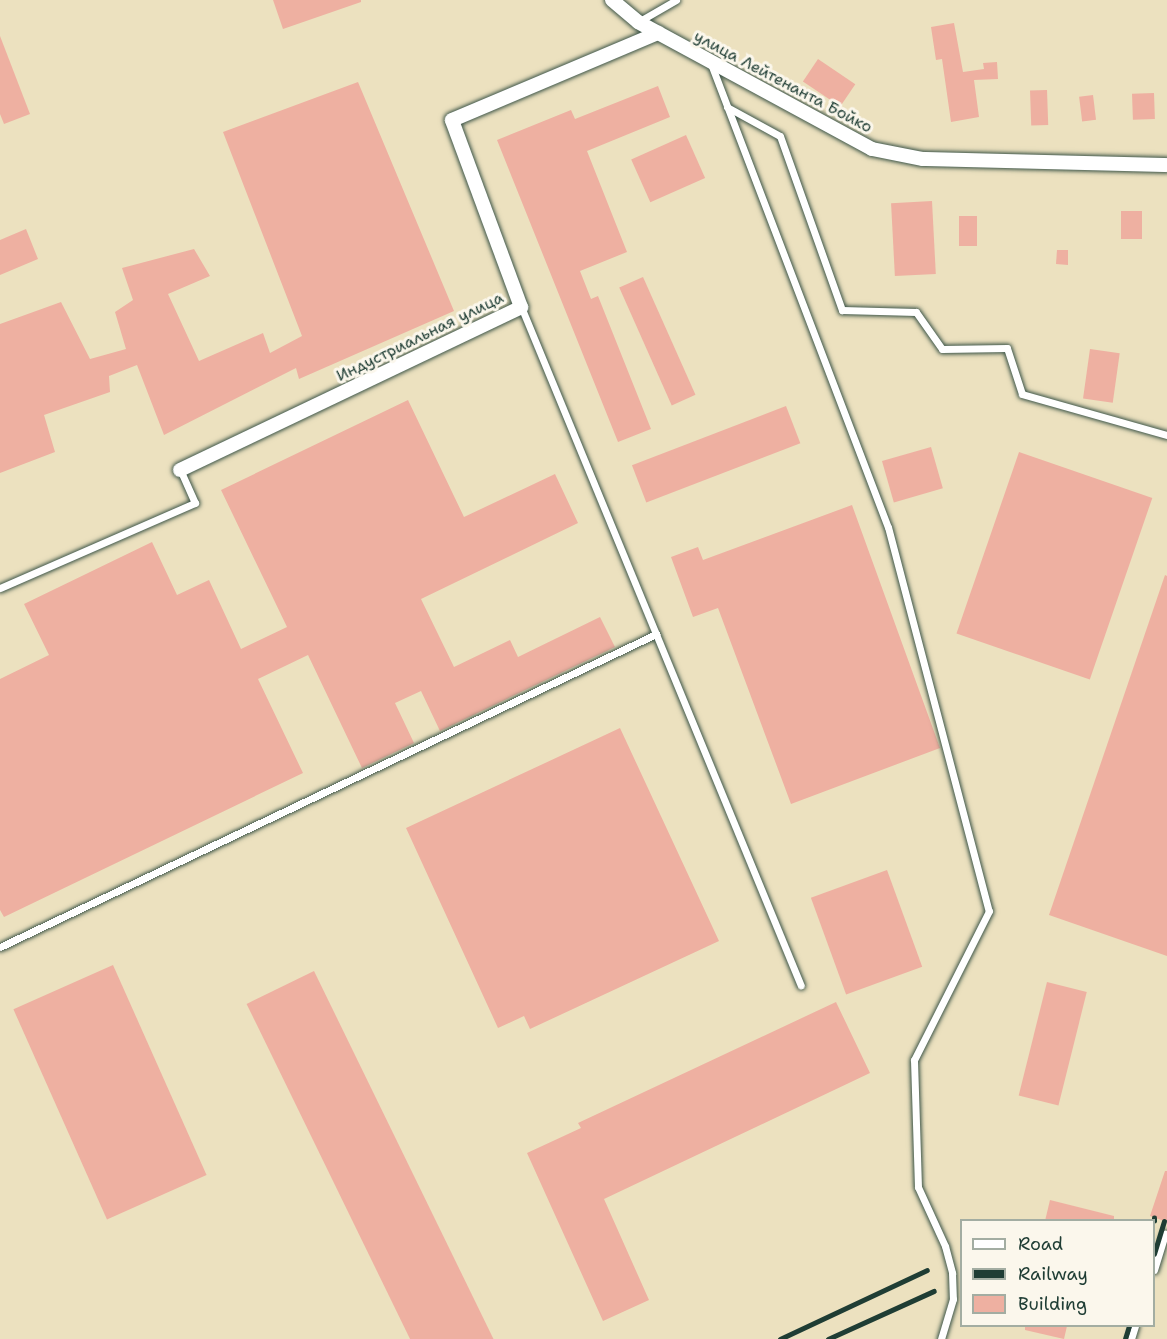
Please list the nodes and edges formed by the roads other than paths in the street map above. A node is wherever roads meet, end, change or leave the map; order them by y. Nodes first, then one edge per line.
1 (612, 0) edge
2 (676, 0) edge
3 (638, 22) junction
4 (658, 33) junction
5 (710, 61) junction
6 (727, 107) junction
7 (1167, 165) edge
8 (521, 307) junction
9 (1167, 435) edge
10 (180, 470) joint
11 (0, 588) edge
12 (656, 634) junction
13 (0, 947) edge
14 (801, 986) dead end
15 (1165, 1234) dead end
16 (1155, 1267) edge
17 (941, 1339) edge

1 - 3 street, улица Лейтенанта Бойко
2 - 3 lane
3 - 4 street, улица Лейтенанта Бойко
4 - 5 street, улица Лейтенанта Бойко
4 - 8 street, Индустриальная улица
5 - 6 lane
5 - 7 street, улица Лейтенанта Бойко
6 - 9 lane
6 - 17 lane
8 - 10 street, Индустриальная улица
8 - 12 lane
10 - 11 lane
12 - 13 lane
12 - 14 lane
15 - 16 lane

